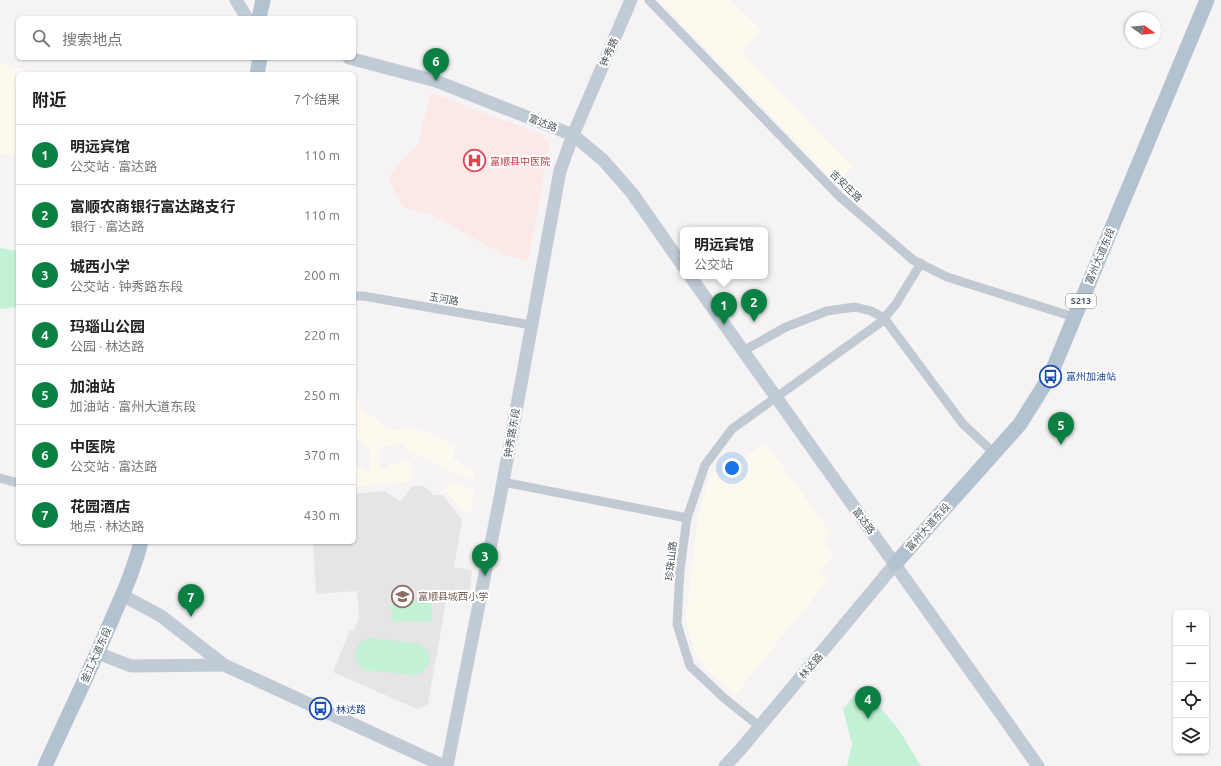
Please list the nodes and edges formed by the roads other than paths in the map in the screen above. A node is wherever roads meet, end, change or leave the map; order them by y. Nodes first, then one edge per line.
1 (236, 0) edge
2 (263, 0) edge
3 (272, 0) edge
4 (631, 0) edge
5 (649, 0) edge
6 (1207, 0) edge
7 (246, 16) edge
8 (259, 16) edge
9 (268, 16) edge
10 (251, 60) edge
11 (260, 60) edge
12 (356, 60) edge
13 (248, 72) edge
14 (257, 72) edge
15 (586, 103) joint
16 (573, 135) junction
17 (680, 262) edge
18 (921, 264) junction
19 (692, 279) edge
20 (356, 296) edge
21 (1074, 317) junction
22 (884, 318) junction
23 (531, 325) junction
24 (743, 351) junction
25 (775, 397) junction
26 (994, 453) junction
27 (0, 478) edge
28 (16, 482) edge
29 (503, 482) junction
30 (687, 518) junction
31 (140, 544) edge
32 (147, 544) edge
33 (895, 564) junction
34 (126, 597) junction
35 (105, 656) junction
36 (224, 665) junction
37 (760, 727) junction
38 (45, 766) edge
39 (52, 766) edge
40 (446, 766) edge
41 (725, 766) edge
42 (1038, 766) edge

1 - 7 main road
2 - 8 main road
3 - 9 main road
4 - 15 main road, 钟秀路
5 - 18 street, 吉安庄路
6 - 21 main road, 富州大道东段 / S213
10 - 13 main road
11 - 14 main road
12 - 16 main road, 富达路
15 - 16 main road, 钟秀路东段
16 - 17 main road, 富达路
16 - 23 main road, 钟秀路东段
18 - 21 street, 吉安庄路
18 - 22 street, 珍珠山路
19 - 24 main road, 富达路
20 - 23 street, 玉河路
21 - 26 main road, 富州大道东段 / S213
22 - 24 street
22 - 25 street, 珍珠山路
22 - 26 street
23 - 29 main road, 钟秀路东段
24 - 25 main road, 富达路
25 - 30 street, 珍珠山路
25 - 33 main road, 富达路
26 - 33 main road, 富州大道东段 / S213
27 - 28 street
29 - 30 street
29 - 40 main road, 钟秀路东段
30 - 37 street, 珍珠山路
31 - 34 main road, 釜江大道东段
32 - 34 main road, 釜江大道东段
33 - 37 main road, 林达路
33 - 42 main road, 富达路
34 - 35 main road, 釜江大道东段
34 - 36 main road
34 - 38 main road, 釜江大道东段
35 - 36 main road
35 - 39 main road, 釜江大道东段
36 - 40 main road
37 - 41 main road, 林达路

